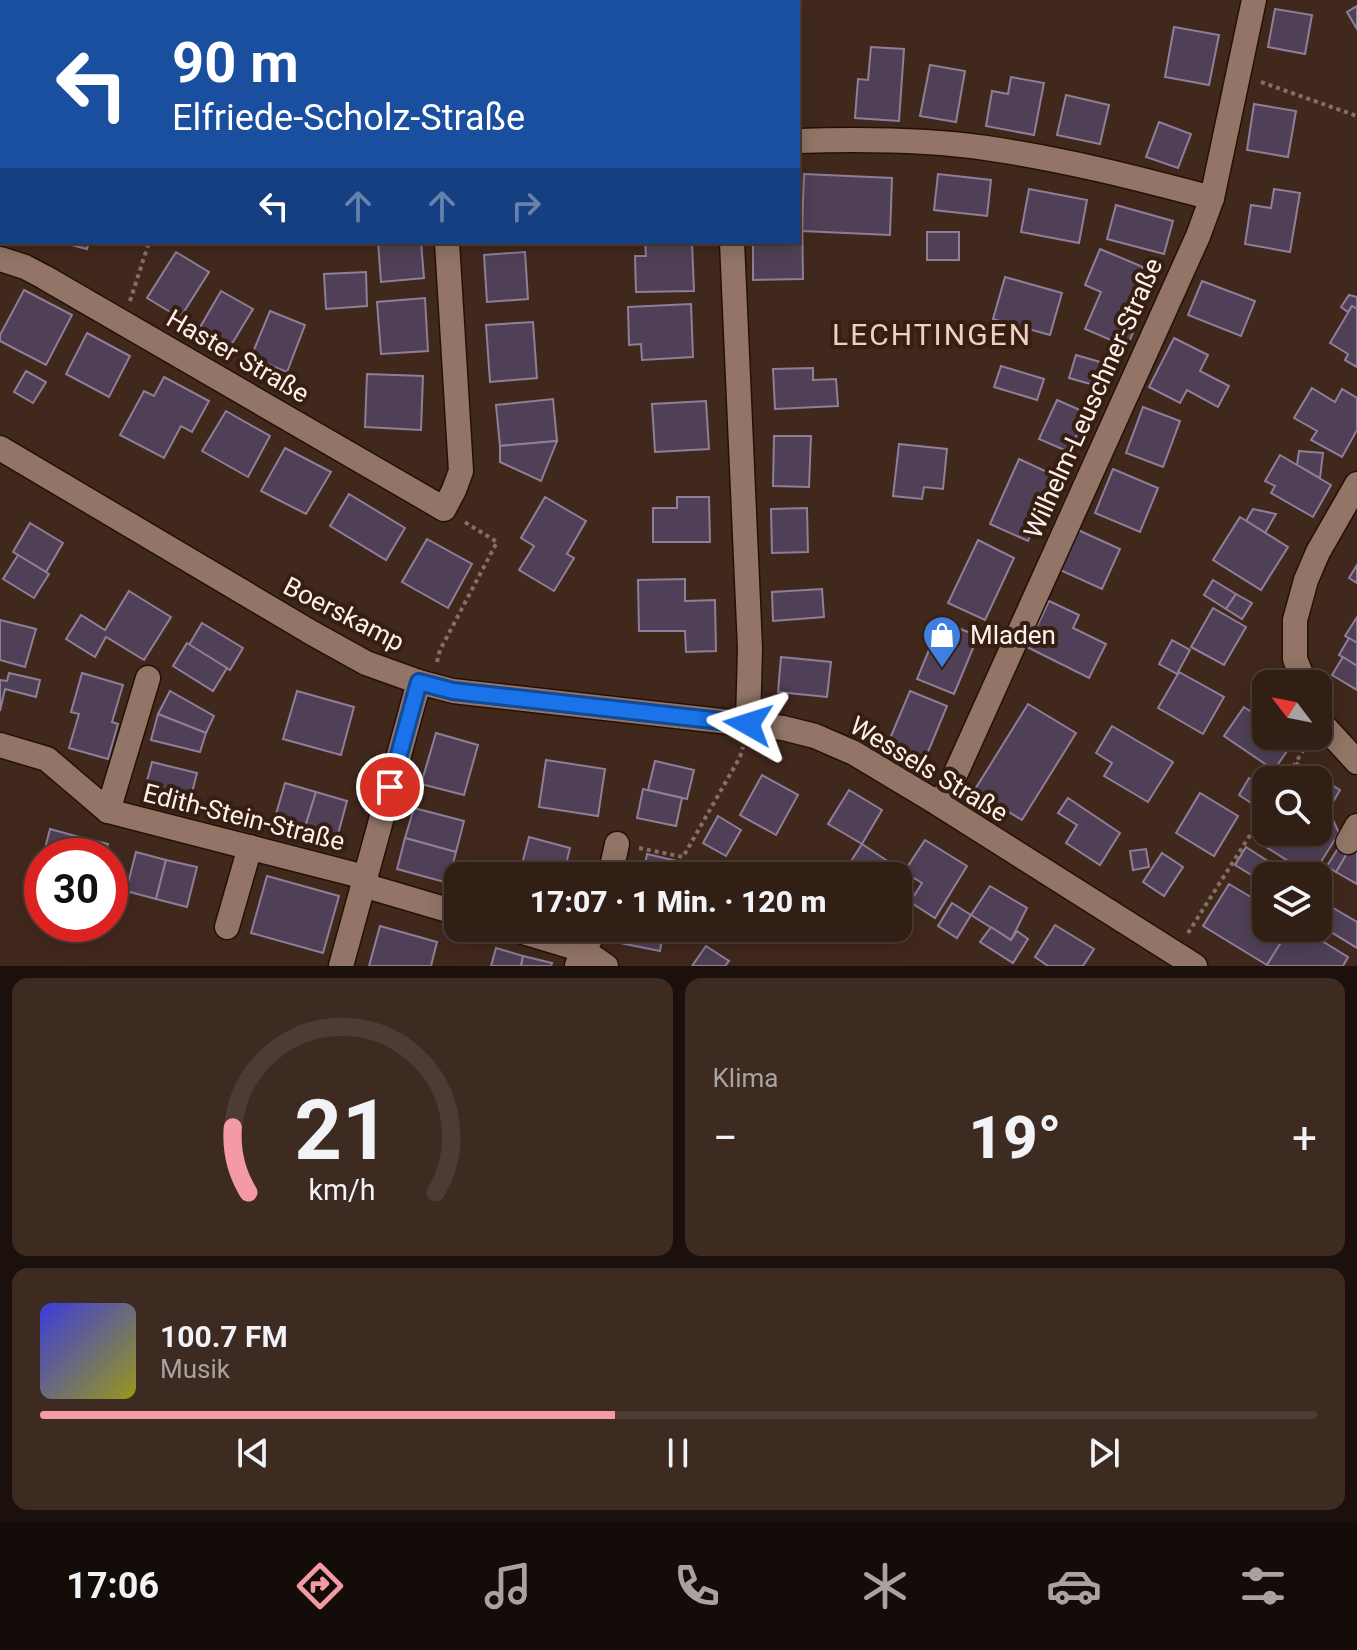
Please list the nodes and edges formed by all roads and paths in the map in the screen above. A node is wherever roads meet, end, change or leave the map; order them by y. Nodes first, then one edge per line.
1 (1254, 0) edge
2 (1239, 74) junction
3 (1357, 116) edge
4 (800, 141) edge
5 (1212, 198) junction
6 (148, 244) edge
7 (447, 244) edge
8 (732, 244) edge
9 (2, 256) edge
10 (124, 322) junction
11 (0, 448) edge
12 (1357, 484) edge
13 (444, 509) junction
14 (1299, 670) edge
15 (148, 678) dead end
16 (425, 684) junction
17 (748, 724) junction
18 (1332, 735) edge
19 (0, 745) edge
20 (1357, 762) edge
21 (939, 804) junction
22 (108, 811) junction
23 (1252, 836) edge
24 (617, 844) joint
25 (250, 847) junction
26 (613, 862) edge
27 (364, 881) junction
28 (444, 908) edge
29 (227, 927) dead end
30 (543, 942) edge
31 (580, 958) edge
32 (1185, 960) edge
33 (341, 966) edge
34 (606, 966) edge

1 - 2 street, Wilhelm-Leuschner-Straße
2 - 3 path
2 - 5 street, Wilhelm-Leuschner-Straße
4 - 5 street
5 - 21 street, Wilhelm-Leuschner-Straße
6 - 10 path
7 - 13 street
8 - 17 street
9 - 10 street, Haster Straße
10 - 13 street, Haster Straße
11 - 16 street, Boerskamp
12 - 14 street
13 - 16 path
15 - 22 street, Edith-Stein-Straße
16 - 17 street, Boerskamp
16 - 27 street
17 - 21 street, Wessels Straße
17 - 24 path
18 - 20 street
19 - 22 street, Edith-Stein-Straße
21 - 32 street, Wessels Straße
22 - 25 street, Edith-Stein-Straße
23 - 32 path
24 - 26 street
25 - 27 street, Edith-Stein-Straße
25 - 29 street
27 - 28 street, Edith-Stein-Straße
27 - 33 street
30 - 31 street
31 - 34 street

